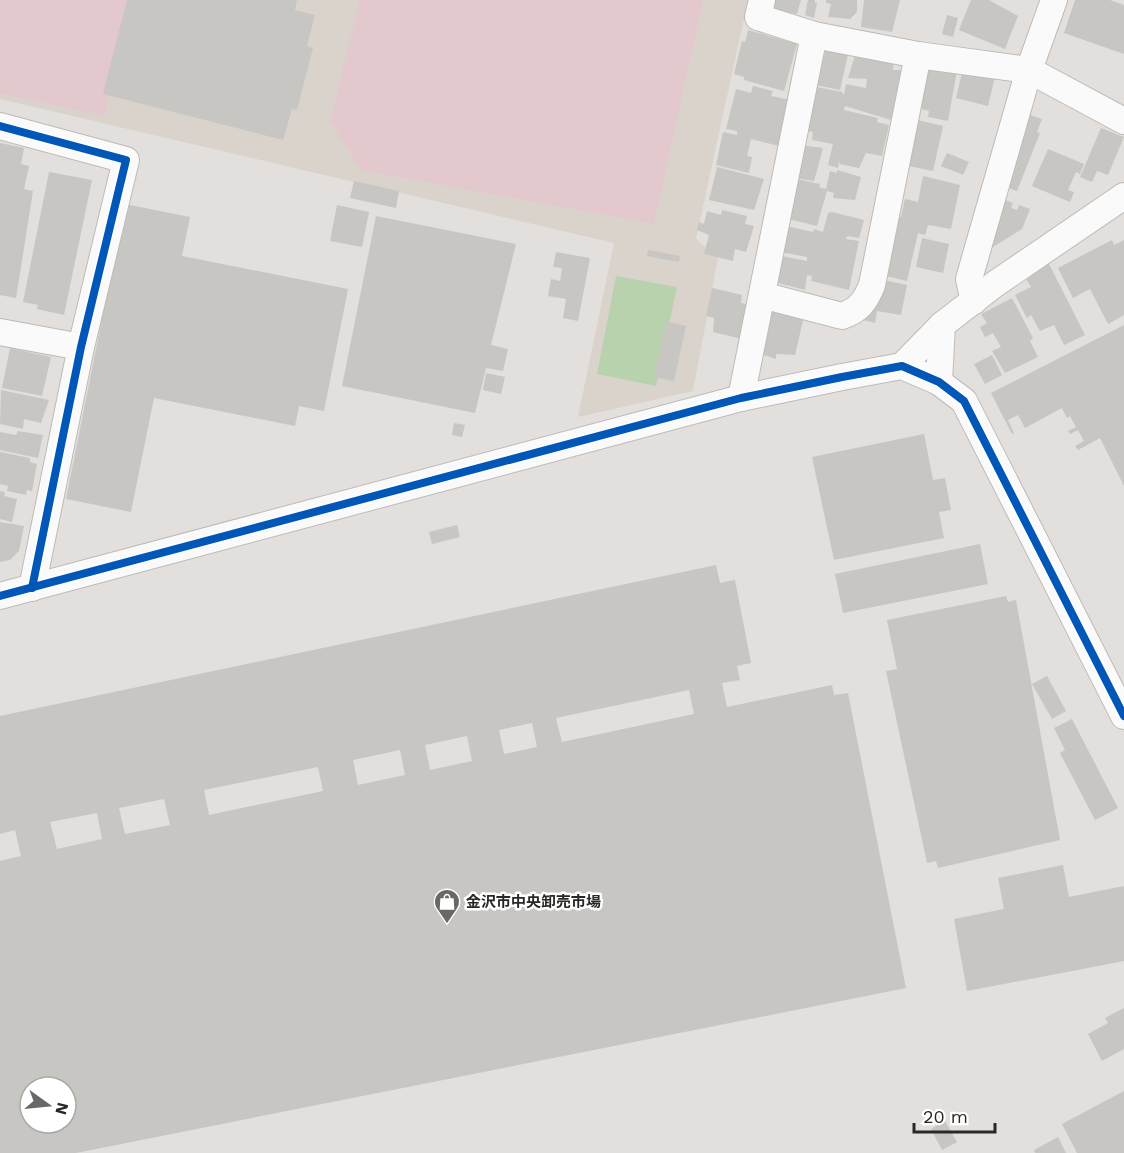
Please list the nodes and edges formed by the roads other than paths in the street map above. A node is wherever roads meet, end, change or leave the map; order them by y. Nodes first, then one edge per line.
1 (762, 0) edge
2 (1054, 0) edge
3 (814, 35) junction
4 (918, 55) junction
5 (1029, 70) junction
6 (1124, 121) edge
7 (0, 126) edge
8 (1124, 196) edge
9 (762, 294) junction
10 (974, 301) junction
11 (942, 325) junction
12 (0, 332) edge
13 (81, 347) junction
14 (902, 366) junction
15 (939, 382) junction
16 (741, 398) junction
17 (32, 588) junction
18 (0, 596) edge
19 (1124, 716) edge

1 - 3 street
2 - 5 street
3 - 4 street
3 - 9 street
4 - 5 street
4 - 9 street
5 - 6 street
5 - 10 street
7 - 13 street
8 - 10 street
9 - 16 street
10 - 11 street
11 - 14 street
11 - 15 street
12 - 13 street
13 - 17 street
14 - 15 street
14 - 16 street
15 - 19 street
16 - 17 street
17 - 18 street

